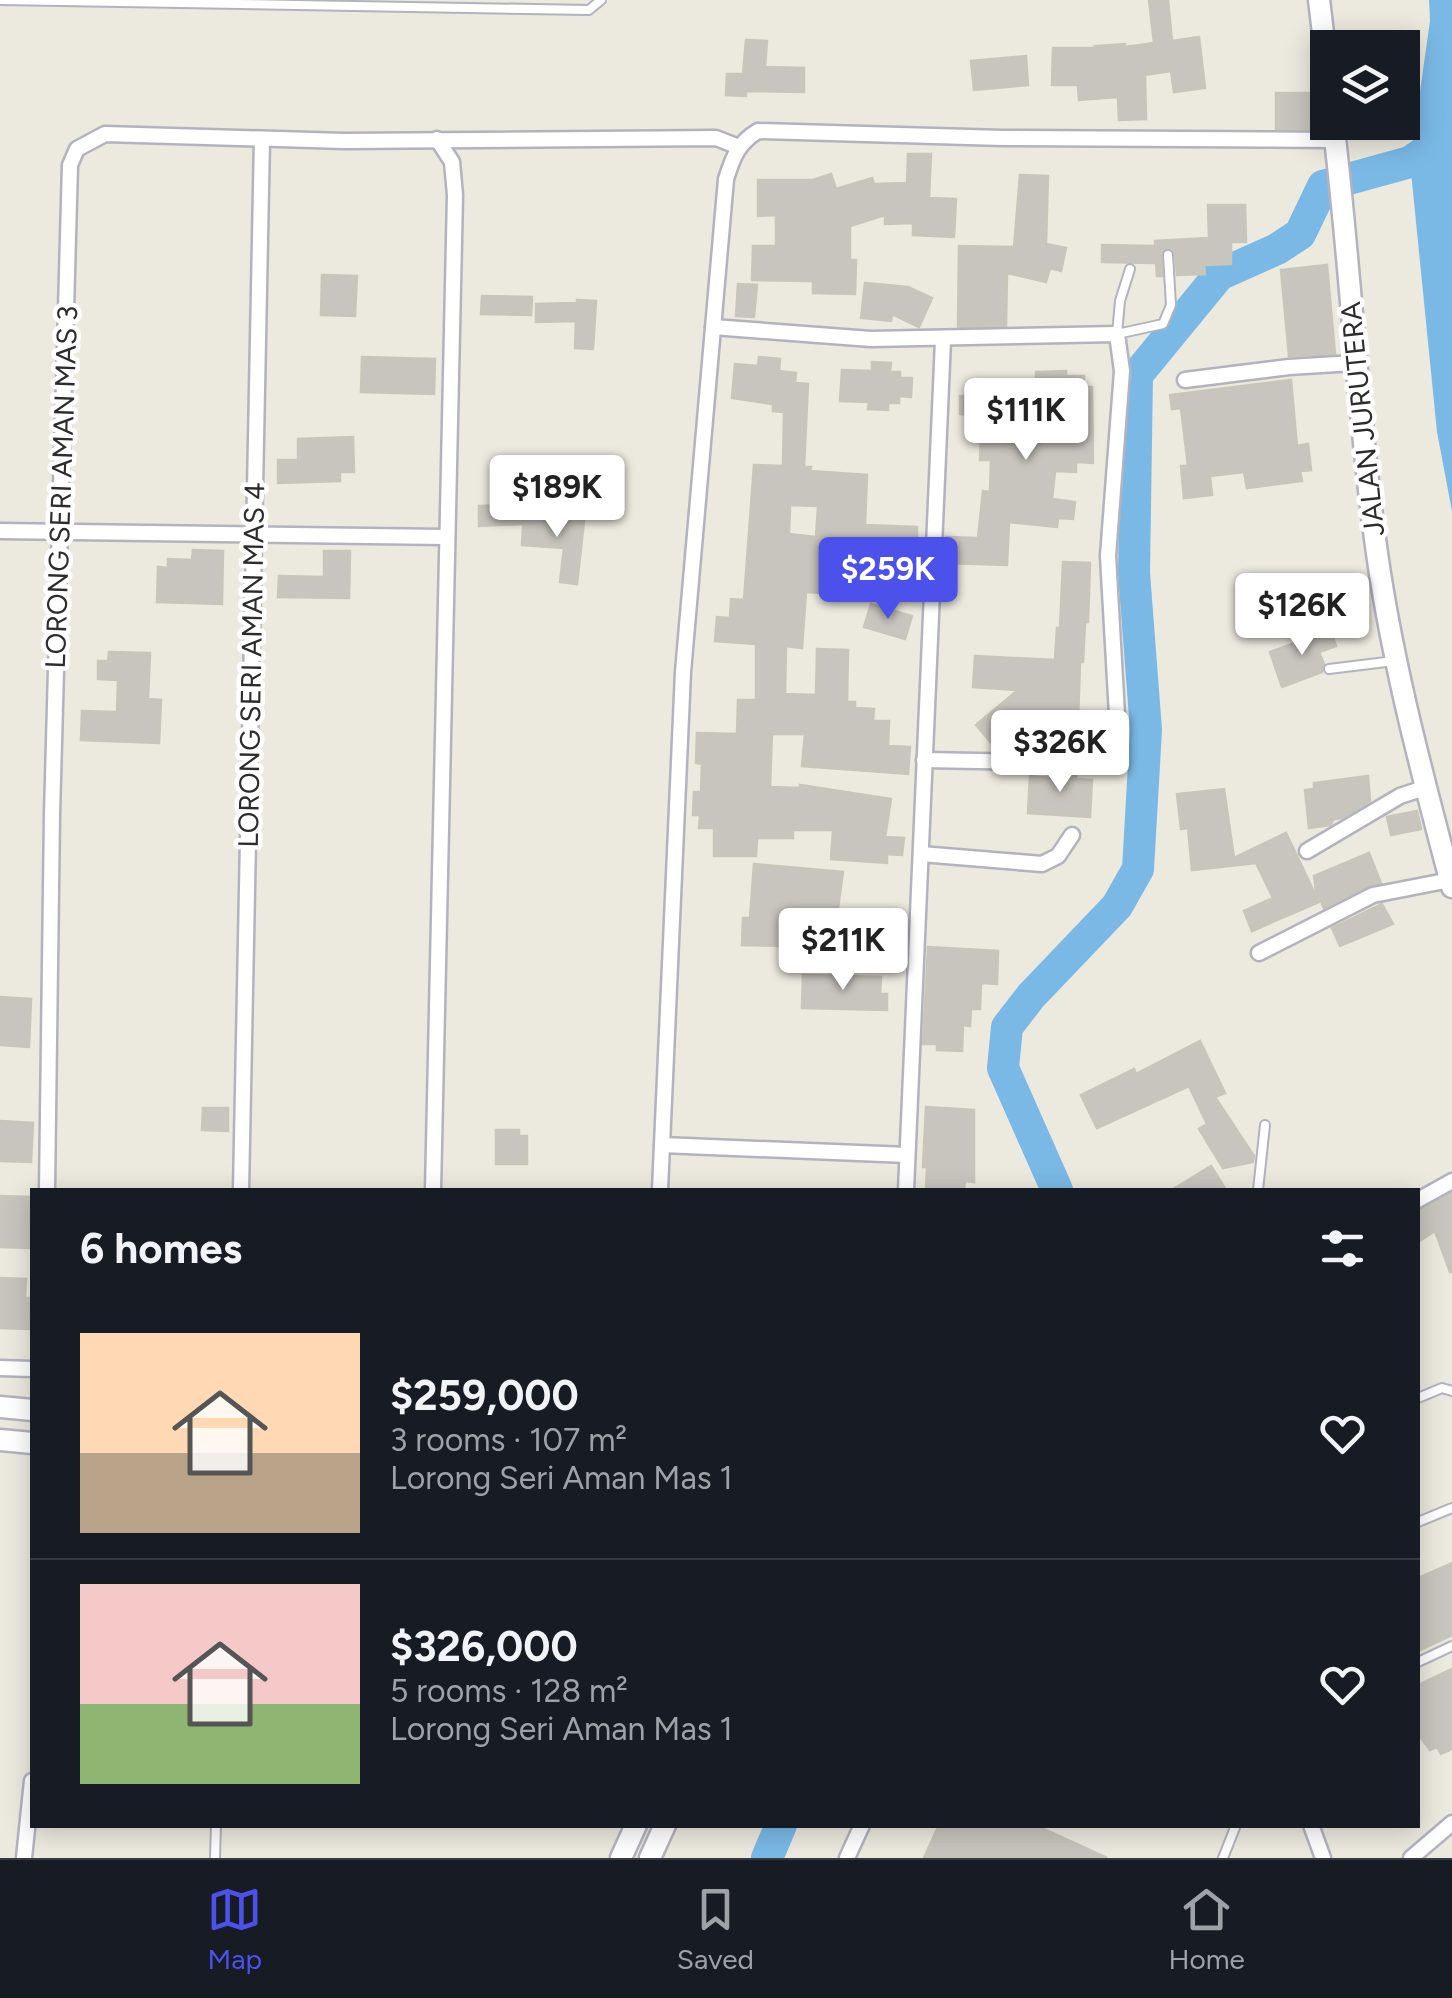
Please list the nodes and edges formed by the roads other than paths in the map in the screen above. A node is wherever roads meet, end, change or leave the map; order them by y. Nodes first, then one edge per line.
1 (0, 0) edge
2 (601, 0) edge
3 (1319, 0) edge
4 (1323, 30) edge
5 (1310, 132) edge
6 (262, 140) junction
7 (436, 140) junction
8 (1335, 140) edge
9 (739, 147) junction
10 (1168, 255) dead end
11 (1130, 268) dead end
12 (713, 327) junction
13 (1117, 334) junction
14 (943, 340) junction
15 (1354, 363) junction
16 (1185, 380) dead end
17 (0, 531) edge
18 (60, 532) junction
19 (254, 535) junction
20 (445, 537) junction
21 (1396, 661) junction
22 (1330, 669) dead end
23 (924, 760) junction
24 (1427, 787) junction
25 (1072, 835) dead end
26 (1307, 851) dead end
27 (921, 854) junction
28 (1451, 884) edge
29 (1259, 953) dead end
30 (1265, 1124) dead end
31 (662, 1146) junction
32 (908, 1155) junction
33 (1452, 1181) edge
34 (47, 1188) edge
35 (241, 1188) edge
36 (433, 1188) edge
37 (660, 1188) edge
38 (906, 1188) edge
39 (1258, 1188) edge
40 (1420, 1199) edge
41 (0, 1368) edge
42 (30, 1369) edge
43 (1452, 1392) edge
44 (1420, 1397) edge
45 (0, 1407) edge
46 (30, 1410) edge
47 (0, 1440) edge
48 (30, 1443) edge
49 (1452, 1508) edge
50 (1420, 1521) edge
51 (1452, 1646) edge
52 (1420, 1661) edge
53 (30, 1800) edge
54 (1452, 1823) edge
55 (216, 1828) edge
56 (635, 1828) edge
57 (664, 1828) edge
58 (861, 1828) edge
59 (1235, 1828) edge
60 (1311, 1828) edge
61 (24, 1858) edge
62 (214, 1858) edge
63 (621, 1858) edge
64 (650, 1858) edge
65 (847, 1858) edge
66 (1223, 1858) edge
67 (1323, 1858) edge
68 (1411, 1858) edge

1 - 2 lane
3 - 4 street
5 - 9 street
6 - 7 street, LORONG SERI AMAN MAS 3
6 - 18 street, LORONG SERI AMAN MAS 3
6 - 19 street, LORONG SERI AMAN MAS 4
7 - 9 street, LORONG SERI AMAN MAS 3
7 - 20 street
8 - 15 street, JALAN JURUTERA
9 - 12 street
10 - 13 lane
11 - 13 lane
12 - 14 street
12 - 31 street
13 - 14 street
13 - 23 street
14 - 23 street
15 - 16 street
15 - 21 street, JALAN JURUTERA
17 - 18 street
18 - 19 street
18 - 34 street, LORONG SERI AMAN MAS 3
19 - 20 street
19 - 35 street, LORONG SERI AMAN MAS 4
20 - 36 street
21 - 22 lane
21 - 24 street, JALAN JURUTERA
23 - 27 street
24 - 26 street
24 - 28 street, JALAN JURUTERA
25 - 27 street
27 - 32 street
28 - 29 street
30 - 39 lane
31 - 32 street
31 - 37 street
32 - 38 street
33 - 40 street
41 - 42 street
43 - 44 lane
45 - 46 street
47 - 48 street
49 - 50 lane
51 - 52 lane
53 - 61 street
54 - 68 street
55 - 62 lane
56 - 63 street
57 - 64 street
58 - 65 street
59 - 66 lane
60 - 67 street

